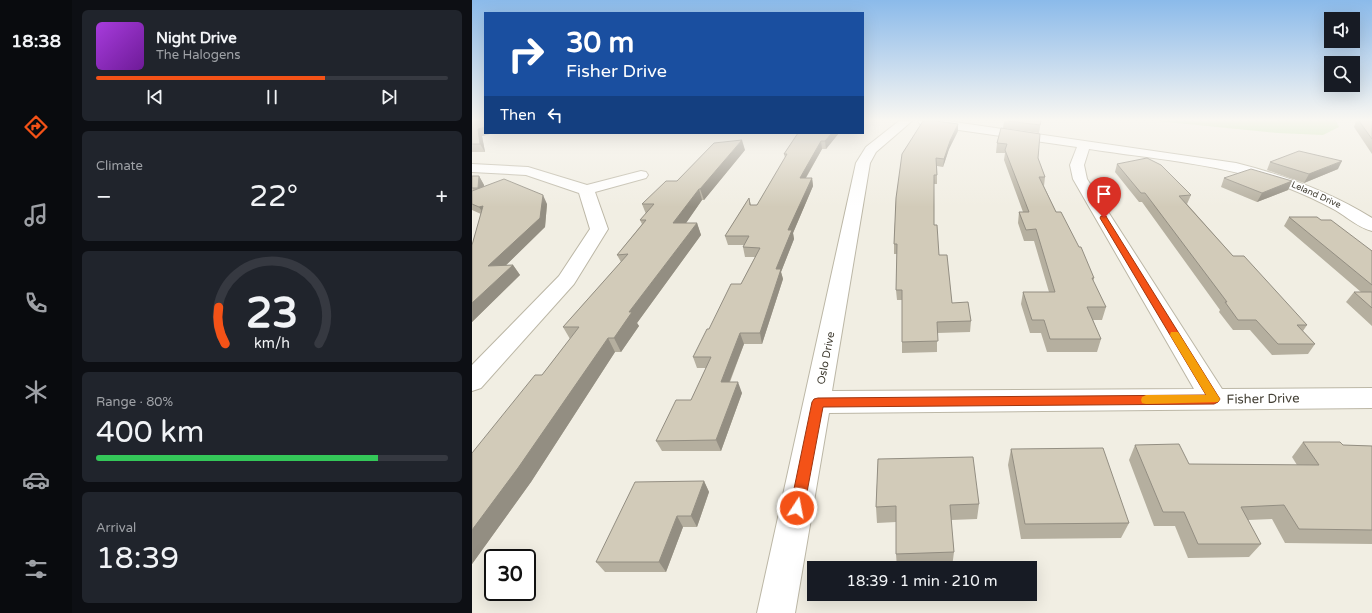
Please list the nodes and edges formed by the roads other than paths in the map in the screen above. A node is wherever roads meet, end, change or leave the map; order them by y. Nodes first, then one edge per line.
1 (871, 150) edge
2 (1082, 150) edge
3 (1116, 150) edge
4 (472, 168) edge
5 (641, 175) dead end
6 (586, 190) junction
7 (1372, 208) edge
8 (1346, 209) junction
9 (1372, 226) edge
10 (472, 382) edge
11 (1372, 398) edge
12 (1214, 399) junction
13 (818, 402) junction
14 (776, 613) edge

1 - 13 street, Oslo Drive
2 - 12 street
3 - 8 street, Leland Drive
4 - 6 street
5 - 6 street
6 - 10 street
7 - 8 street
8 - 9 street, Leland Drive
11 - 12 street, Fisher Drive
12 - 13 street, Fisher Drive
13 - 14 street, Oslo Drive

